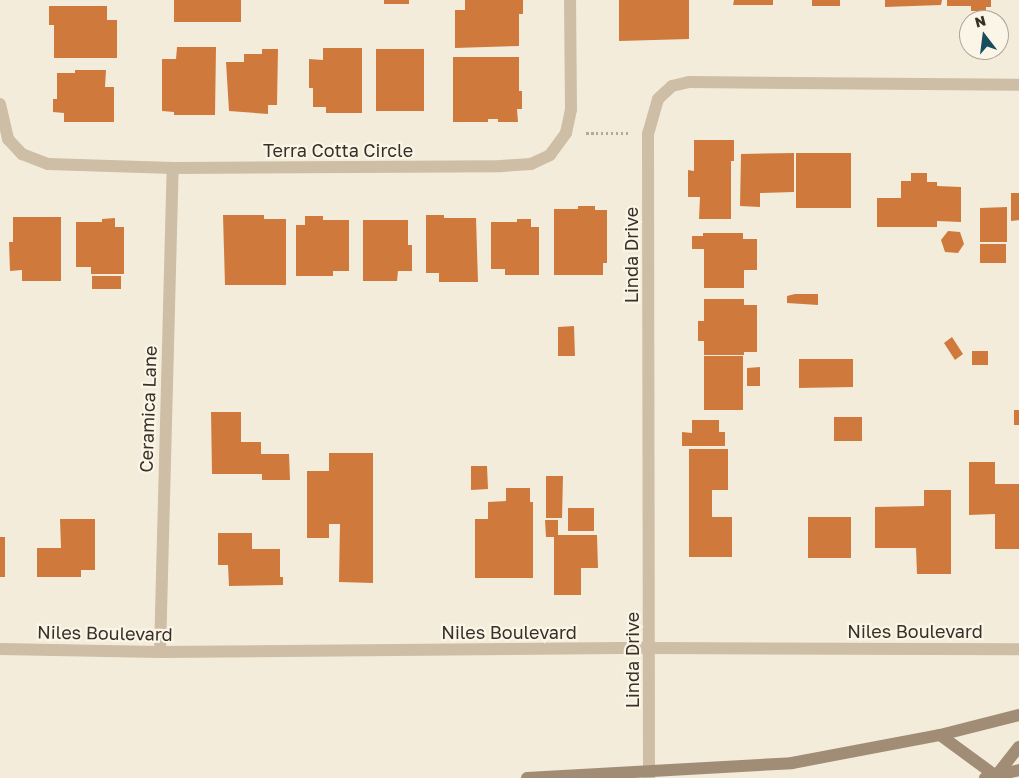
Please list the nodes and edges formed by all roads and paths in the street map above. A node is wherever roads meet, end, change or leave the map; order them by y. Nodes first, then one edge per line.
1 (570, 0) edge
2 (1019, 85) edge
3 (0, 104) edge
4 (566, 133) junction
5 (648, 134) junction
6 (173, 168) junction
7 (650, 648) junction
8 (1019, 649) edge
9 (0, 650) edge
10 (160, 652) junction
11 (1019, 715) edge
12 (940, 736) junction
13 (1019, 747) edge
14 (1019, 770) edge
15 (649, 775) edge
16 (993, 777) edge
17 (527, 778) edge

1 - 4 street, Terra Cotta Circle
2 - 5 street, Linda Drive
3 - 6 street, Terra Cotta Circle
4 - 5 path
4 - 6 street, Terra Cotta Circle
5 - 7 street, Linda Drive
6 - 10 street, Ceramica Lane
7 - 8 street, Niles Boulevard
7 - 10 street, Niles Boulevard
7 - 15 street, Linda Drive
9 - 10 street, Niles Boulevard
11 - 12 main road
12 - 15 main road
12 - 16 main road
13 - 16 main road
14 - 16 main road
15 - 17 main road

